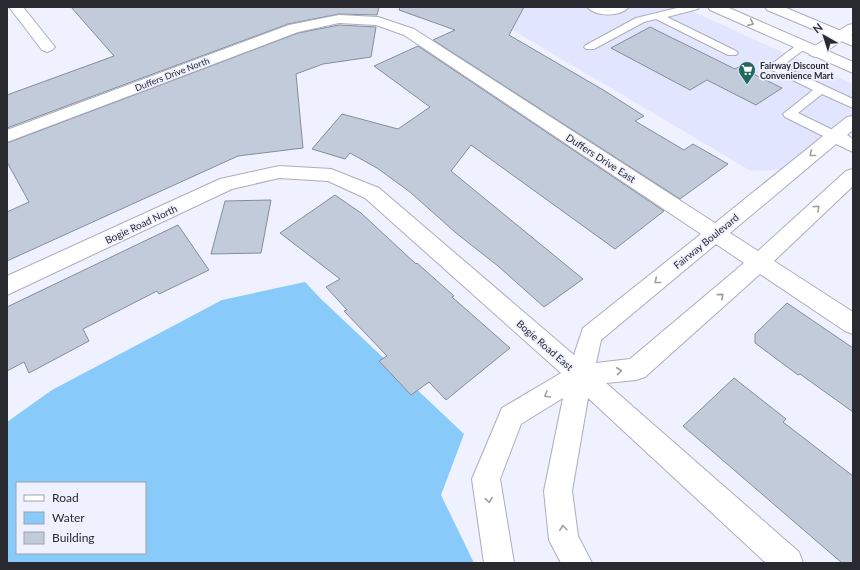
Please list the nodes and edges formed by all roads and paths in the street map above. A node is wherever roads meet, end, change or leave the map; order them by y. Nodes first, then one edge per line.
1 (592, 7) edge
2 (624, 7) edge
3 (694, 7) edge
4 (715, 7) edge
5 (772, 7) edge
6 (15, 8) edge
7 (657, 16) junction
8 (339, 20) joint
9 (853, 28) edge
10 (846, 39) edge
11 (590, 47) dead end
12 (47, 48) dead end
13 (808, 49) junction
14 (732, 53) dead end
15 (853, 68) edge
16 (821, 89) junction
17 (853, 104) edge
18 (853, 121) edge
19 (7, 136) edge
20 (834, 136) junction
21 (853, 146) edge
22 (279, 172) joint
23 (853, 175) edge
24 (716, 234) junction
25 (759, 262) junction
26 (7, 286) edge
27 (853, 324) edge
28 (580, 375) junction
29 (499, 563) edge
30 (578, 563) edge
31 (788, 563) edge

1 - 2 lane
3 - 7 lane
4 -> 13 street
5 - 10 street
6 - 12 street
7 - 11 lane
7 - 14 lane
8 - 19 street, Duffers Drive North
8 - 24 street, Duffers Drive East
9 - 10 street
10 - 13 street
13 - 15 street
13 - 16 lane
16 - 17 lane
16 - 20 lane
18 - 20 street, Fairway Boulevard
20 - 21 street
20 -> 24 street, Fairway Boulevard
22 - 26 street, Bogie Road North
22 - 28 street, Bogie Road East
25 -> 23 street
24 - 25 street, Duffers Drive East
24 -> 28 street, Fairway Boulevard
25 - 27 street, Duffers Drive East
28 -> 25 street
28 -> 29 street
30 -> 28 street, Fairway Boulevard
28 - 31 street, Bogie Road East

